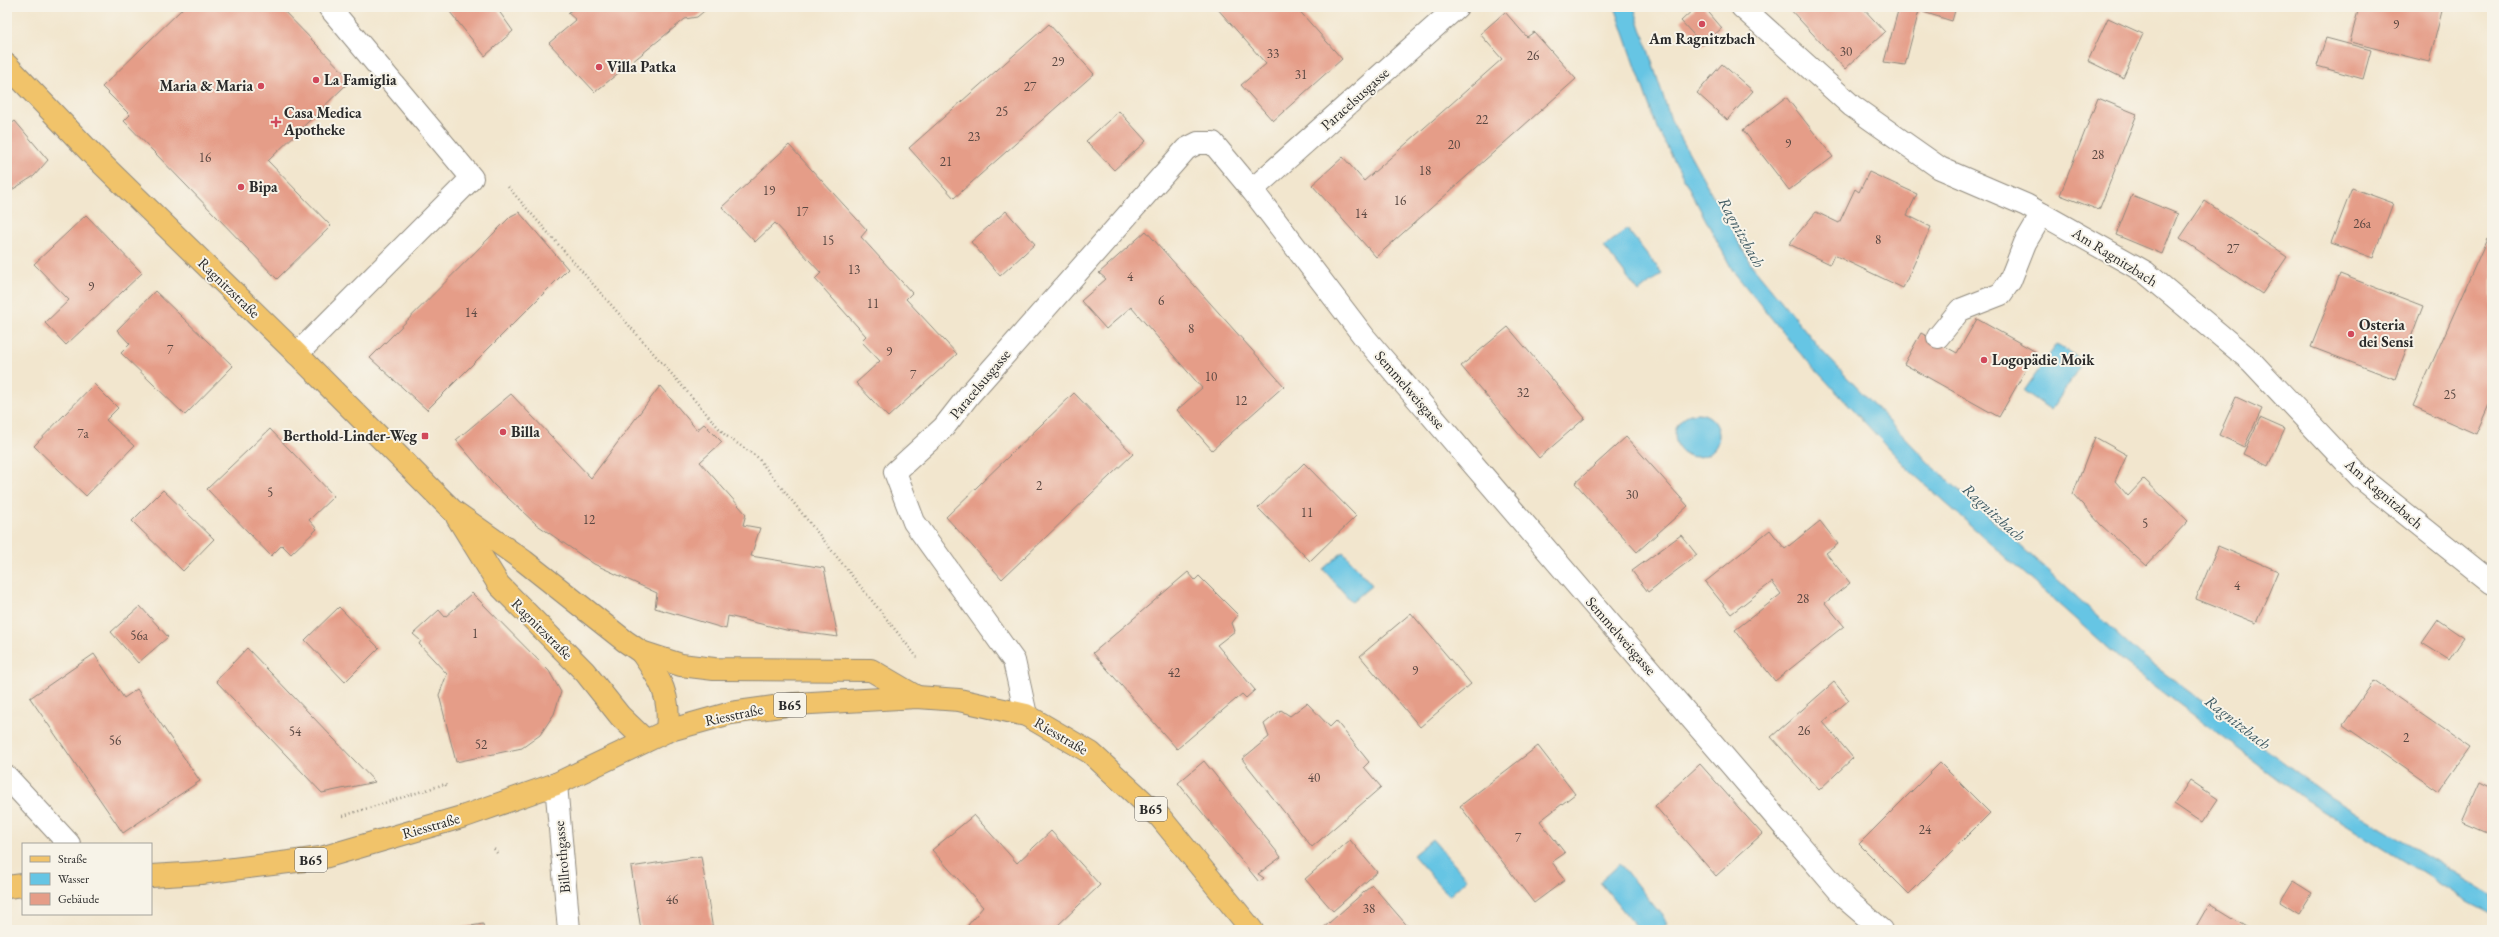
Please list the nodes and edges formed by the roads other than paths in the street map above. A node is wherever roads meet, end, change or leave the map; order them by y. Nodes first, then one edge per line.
1 (329, 7) edge
2 (1458, 7) edge
3 (1742, 7) edge
4 (7, 65) edge
5 (1252, 190) junction
6 (2042, 214) junction
7 (1938, 337) dead end
8 (1365, 338) joint
9 (297, 354) junction
10 (452, 510) junction
11 (2492, 583) edge
12 (641, 652) junction
13 (917, 697) junction
14 (1026, 715) junction
15 (667, 731) junction
16 (644, 740) junction
17 (7, 777) edge
18 (556, 784) junction
19 (68, 843) edge
20 (152, 876) edge
21 (22, 885) edge
22 (7, 887) edge
23 (569, 930) edge
24 (1252, 930) edge
25 (1882, 930) edge

1 - 9 street
2 - 5 street, Paracelsusgasse
3 - 6 street, Am Ragnitzbach
4 - 9 main road, Ragnitzstraße
5 - 8 street, Paracelsusgasse
5 - 14 street, Paracelsusgasse
6 - 7 street
6 - 11 street, Am Ragnitzbach
8 - 25 street, Semmelweisgasse
9 - 10 main road, Ragnitzstraße
10 - 12 main road, Ragnitzstraße
10 - 16 main road, Ragnitzstraße
12 - 13 main road, Ragnitzstraße
12 - 15 main road, Ragnitzstraße
13 - 14 main road, Riesstraße / B65
13 - 15 main road, Riesstraße / B65
14 - 24 main road, Riesstraße / B65
15 - 16 main road, Riesstraße / B65
16 - 18 main road, Riesstraße / B65
17 - 19 street
18 - 20 main road, Riesstraße / B65
18 - 23 street, Billrothgasse
21 - 22 main road

